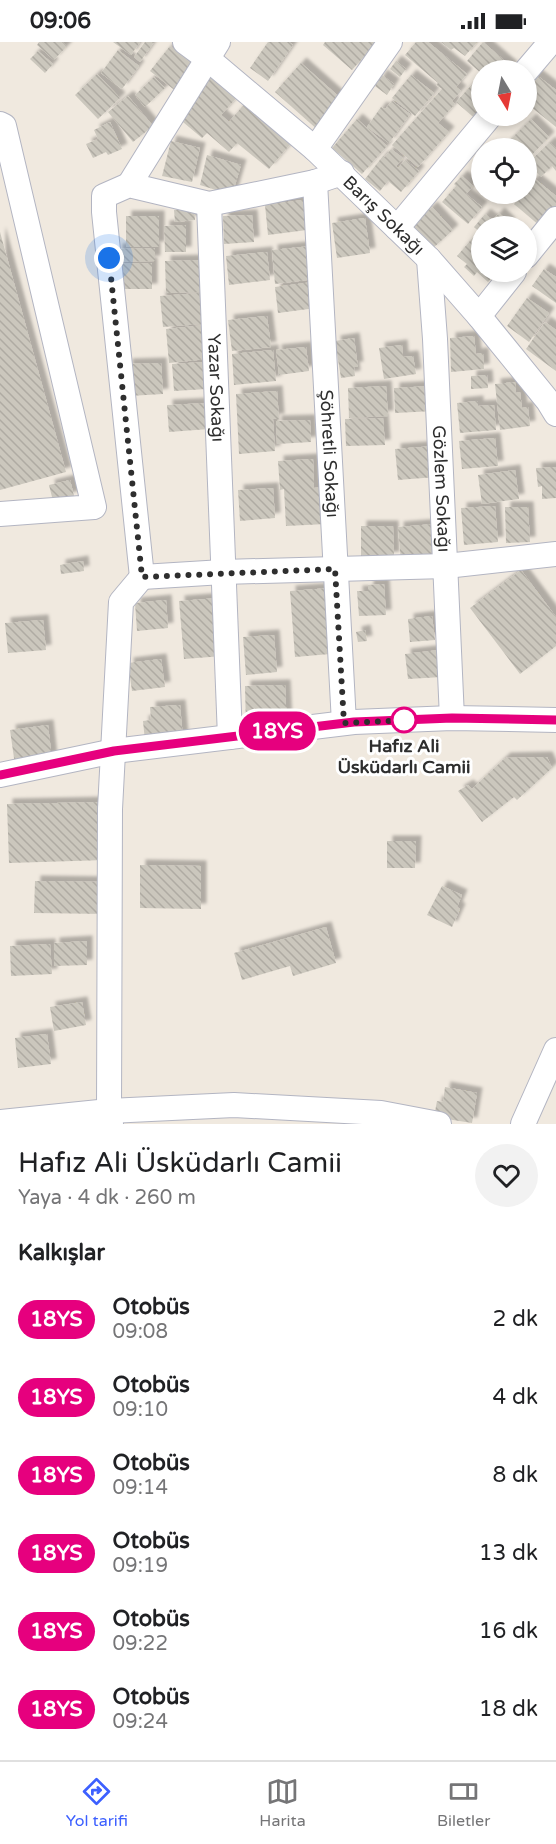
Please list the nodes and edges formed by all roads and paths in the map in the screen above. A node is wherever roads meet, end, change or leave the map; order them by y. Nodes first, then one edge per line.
1 (185, 42) edge
2 (390, 42) edge
3 (551, 44) edge
4 (213, 50) edge
5 (536, 60) edge
6 (0, 124) edge
7 (482, 126) edge
8 (315, 149) junction
9 (342, 173) junction
10 (315, 182) junction
11 (129, 185) junction
12 (209, 204) junction
13 (556, 219) edge
14 (397, 228) junction
15 (537, 242) edge
16 (429, 259) junction
17 (506, 282) edge
18 (479, 316) junction
19 (556, 414) edge
20 (0, 513) edge
21 (556, 554) edge
22 (446, 566) junction
23 (335, 569) junction
24 (223, 572) junction
25 (142, 577) junction
26 (452, 718) junction
27 (556, 720) edge
28 (344, 723) junction
29 (230, 737) junction
30 (114, 751) junction
31 (0, 775) edge
32 (556, 1050) edge
33 (233, 1114) edge
34 (110, 1118) edge
35 (380, 1118) edge
36 (0, 1122) edge
37 (439, 1124) edge
38 (523, 1124) edge

1 - 4 street, Barış Sokağı
2 - 8 street
3 - 5 street
4 - 8 street, Barış Sokağı
4 - 11 street
6 - 20 street
7 - 14 street
8 - 9 street, Barış Sokağı
9 - 10 street
9 - 14 street, Barış Sokağı
10 - 12 street
10 - 23 street, Şöhretli Sokağı
11 - 12 street
11 - 25 street
12 - 24 street, Yazar Sokağı
13 - 15 street
14 - 16 street, Barış Sokağı
16 - 18 street, Barış Sokağı
16 - 22 street, Gözlem Sokağı
17 - 18 street
18 - 19 street, Barış Sokağı
21 - 22 street
22 - 23 street
22 - 26 street, Gözlem Sokağı
23 - 24 street
23 - 28 street, Şöhretli Sokağı
24 - 25 street
24 - 29 street, Yazar Sokağı
25 - 30 street
26 - 27 street
26 - 28 street
28 - 29 street
29 - 30 street
30 - 31 street
30 - 34 street
32 - 38 street
33 - 34 street
33 - 35 street
34 - 36 street
35 - 37 street

